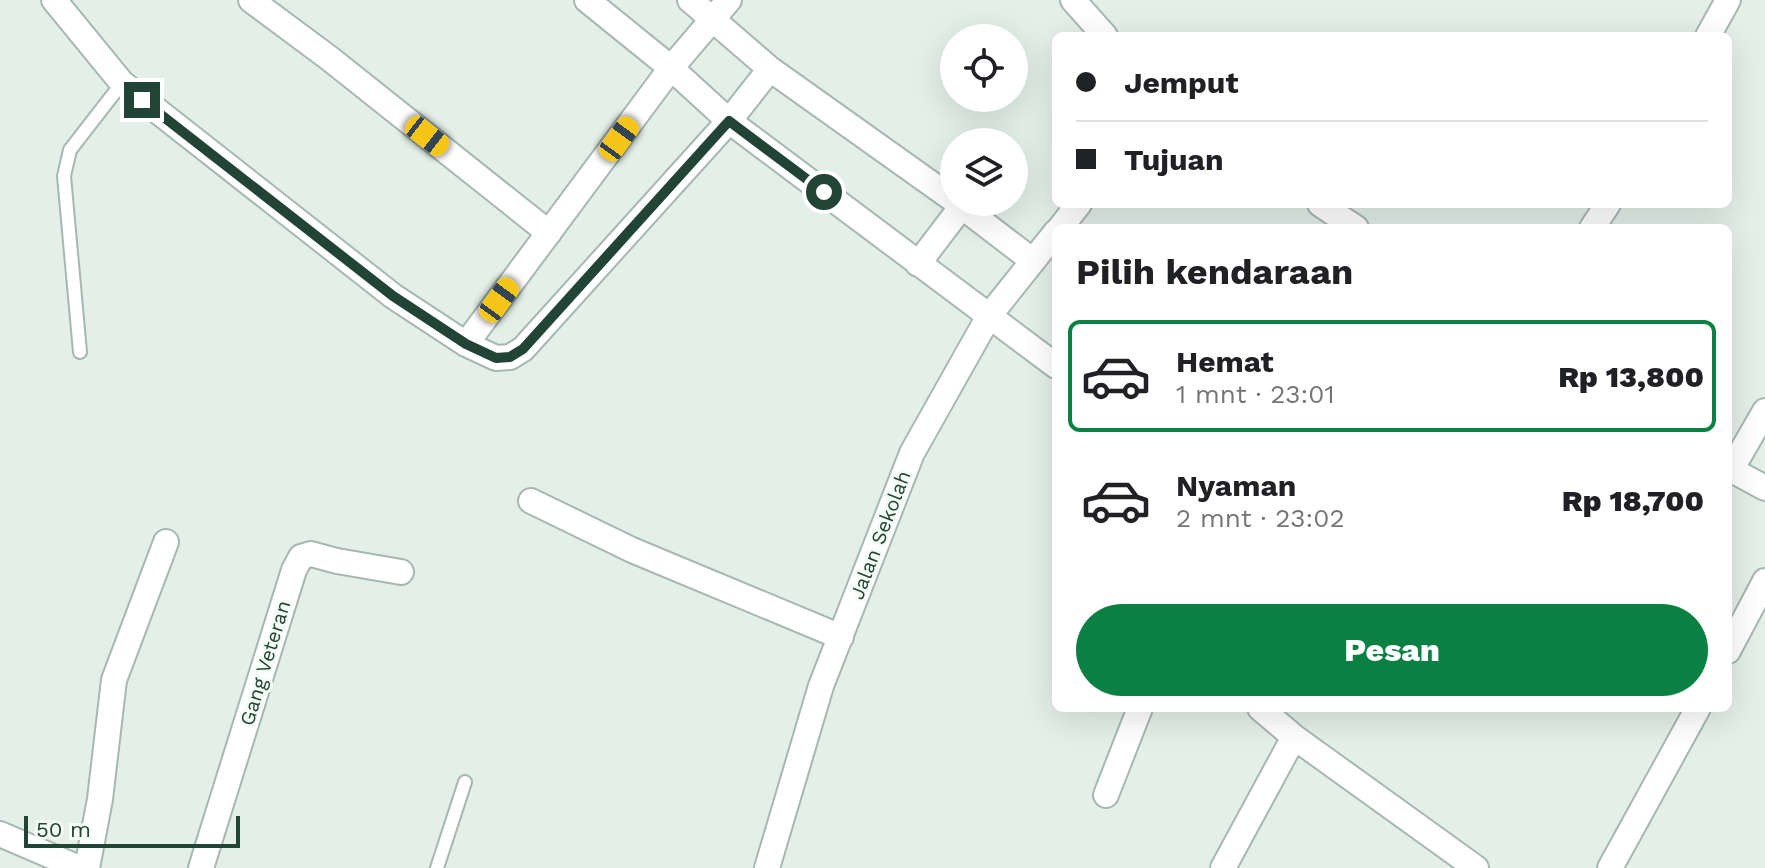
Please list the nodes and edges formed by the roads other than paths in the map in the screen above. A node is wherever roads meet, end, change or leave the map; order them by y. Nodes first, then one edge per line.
1 (54, 0) edge
2 (251, 0) edge
3 (587, 0) edge
4 (690, 0) edge
5 (729, 0) edge
6 (1073, 0) edge
7 (1728, 0) edge
8 (713, 18) junction
9 (1101, 32) edge
10 (1710, 32) edge
11 (671, 68) junction
12 (770, 69) junction
13 (122, 83) junction
14 (729, 121) junction
15 (940, 191) edge
16 (1076, 208) edge
17 (1325, 208) edge
18 (949, 216) edge
19 (974, 216) edge
20 (1063, 224) edge
21 (1347, 224) edge
22 (549, 233) junction
23 (1052, 237) edge
24 (1033, 261) junction
25 (918, 264) junction
26 (989, 316) junction
27 (466, 344) junction
28 (80, 352) dead end
29 (1052, 363) edge
30 (1765, 411) edge
31 (1732, 466) edge
32 (1732, 470) edge
33 (1765, 488) edge
34 (531, 501) dead end
35 (166, 542) dead end
36 (401, 572) dead end
37 (1765, 581) edge
38 (841, 637) junction
39 (1732, 643) edge
40 (1138, 712) edge
41 (1265, 712) edge
42 (1694, 712) edge
43 (1294, 737) junction
44 (465, 782) dead end
45 (1106, 795) dead end
46 (0, 834) edge
47 (79, 868) edge
48 (87, 868) edge
49 (201, 868) edge
50 (437, 868) edge
51 (767, 868) edge
52 (1223, 868) edge
53 (1476, 868) edge
54 (1610, 868) edge

1 - 13 street
2 - 22 street
3 - 11 street
4 - 8 street
5 - 8 street
6 - 9 street
7 - 10 street
8 - 11 street
8 - 12 street
11 - 14 street
11 - 22 street
12 - 14 street
12 - 15 street
13 - 27 street
13 - 28 lane
14 - 25 street
14 - 27 street
16 - 20 street, Jalan Sekolah
17 - 21 street
18 - 25 street
19 - 24 street
22 - 27 street
23 - 24 street, Jalan Sekolah
24 - 26 street, Jalan Sekolah
25 - 26 street
26 - 29 street
26 - 38 street, Jalan Sekolah
30 - 31 street
32 - 33 street
34 - 38 street
35 - 48 street
36 - 49 street, Gang Veteran
37 - 39 street
38 - 51 street, Jalan Sekolah
40 - 45 street
41 - 43 street
42 - 54 street
43 - 52 street
43 - 53 street
44 - 50 lane
46 - 47 street

